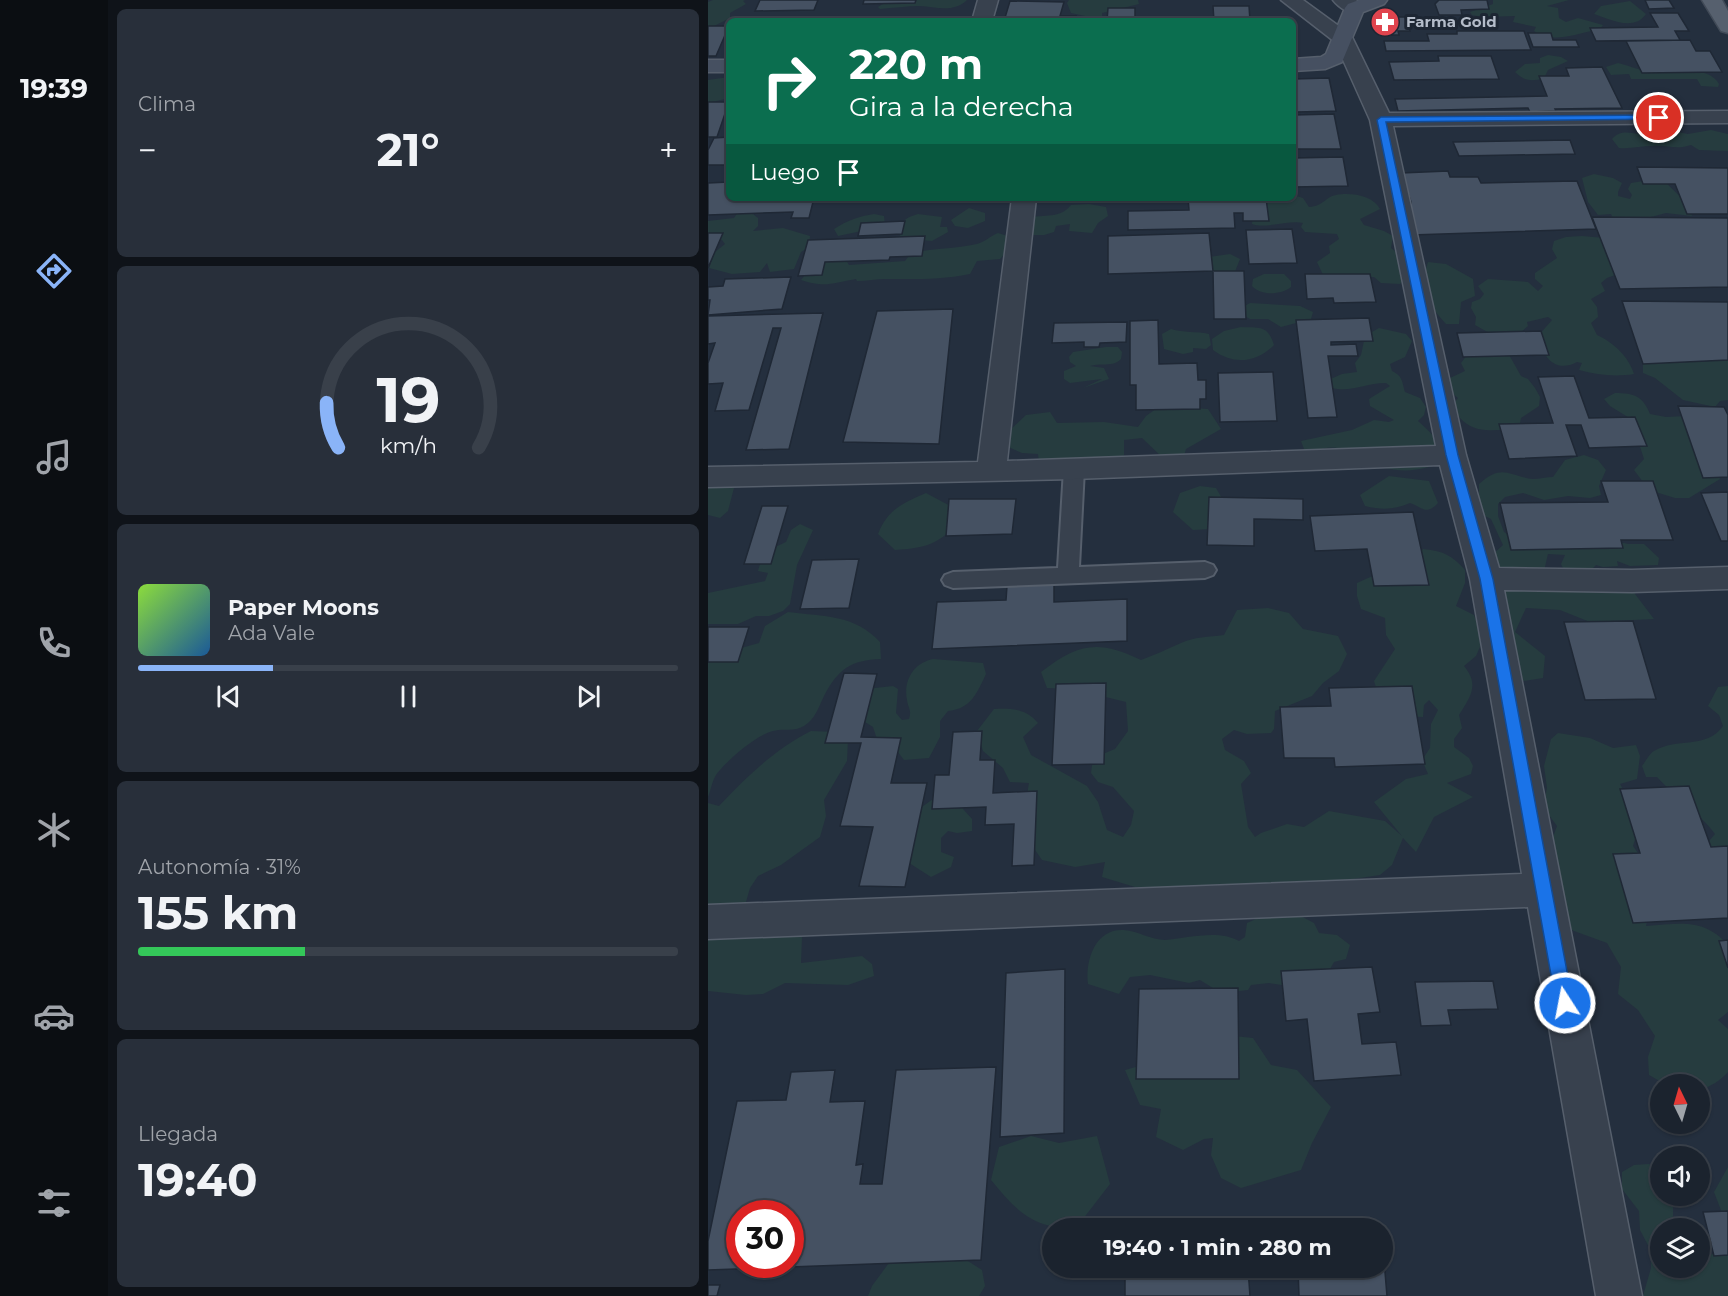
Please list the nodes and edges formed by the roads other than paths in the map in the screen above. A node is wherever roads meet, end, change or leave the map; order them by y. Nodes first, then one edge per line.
1 (988, 0) edge
2 (1291, 0) edge
3 (1377, 0) edge
4 (1712, 0) edge
5 (1349, 4) edge
6 (983, 18) edge
7 (1728, 27) edge
8 (1344, 39) junction
9 (1296, 65) edge
10 (708, 66) edge
11 (726, 66) edge
12 (1728, 117) edge
13 (1381, 120) junction
14 (1024, 201) edge
15 (1452, 455) junction
16 (1074, 469) junction
17 (991, 470) junction
18 (708, 477) edge
19 (1205, 570) dead end
20 (1068, 575) junction
21 (1728, 578) edge
22 (1486, 579) junction
23 (953, 580) dead end
24 (1544, 890) junction
25 (708, 922) edge
26 (1619, 1296) edge

1 - 6 street
2 - 8 street
3 - 5 street
4 - 7 main road
5 - 8 street
8 - 9 street
8 - 13 street
10 - 11 street
12 - 13 street
13 - 15 street
14 - 17 street
15 - 16 street
15 - 22 street
16 - 17 street
16 - 20 lane
17 - 18 street
19 - 20 lane
20 - 23 lane
21 - 22 street
22 - 24 street
24 - 25 street
24 - 26 street

